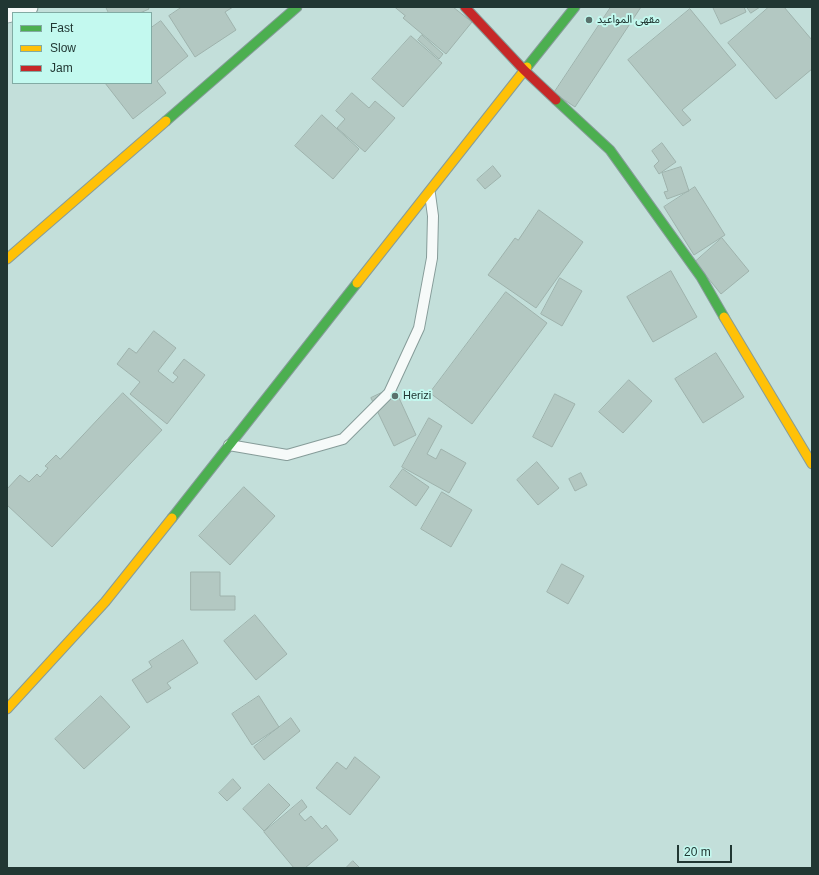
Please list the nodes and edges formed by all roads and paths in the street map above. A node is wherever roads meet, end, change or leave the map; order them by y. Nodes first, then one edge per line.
1 (28, 7) edge
2 (297, 7) edge
3 (465, 7) edge
4 (575, 7) edge
5 (7, 13) edge
6 (524, 70) junction
7 (429, 191) junction
8 (7, 259) edge
9 (229, 445) junction
10 (812, 464) edge
11 (7, 708) edge

1 - 5 street
2 - 8 street
3 - 6 street
4 - 6 street
6 - 7 street
6 - 10 street
7 - 9 street
7 - 9 lane
9 - 11 street

